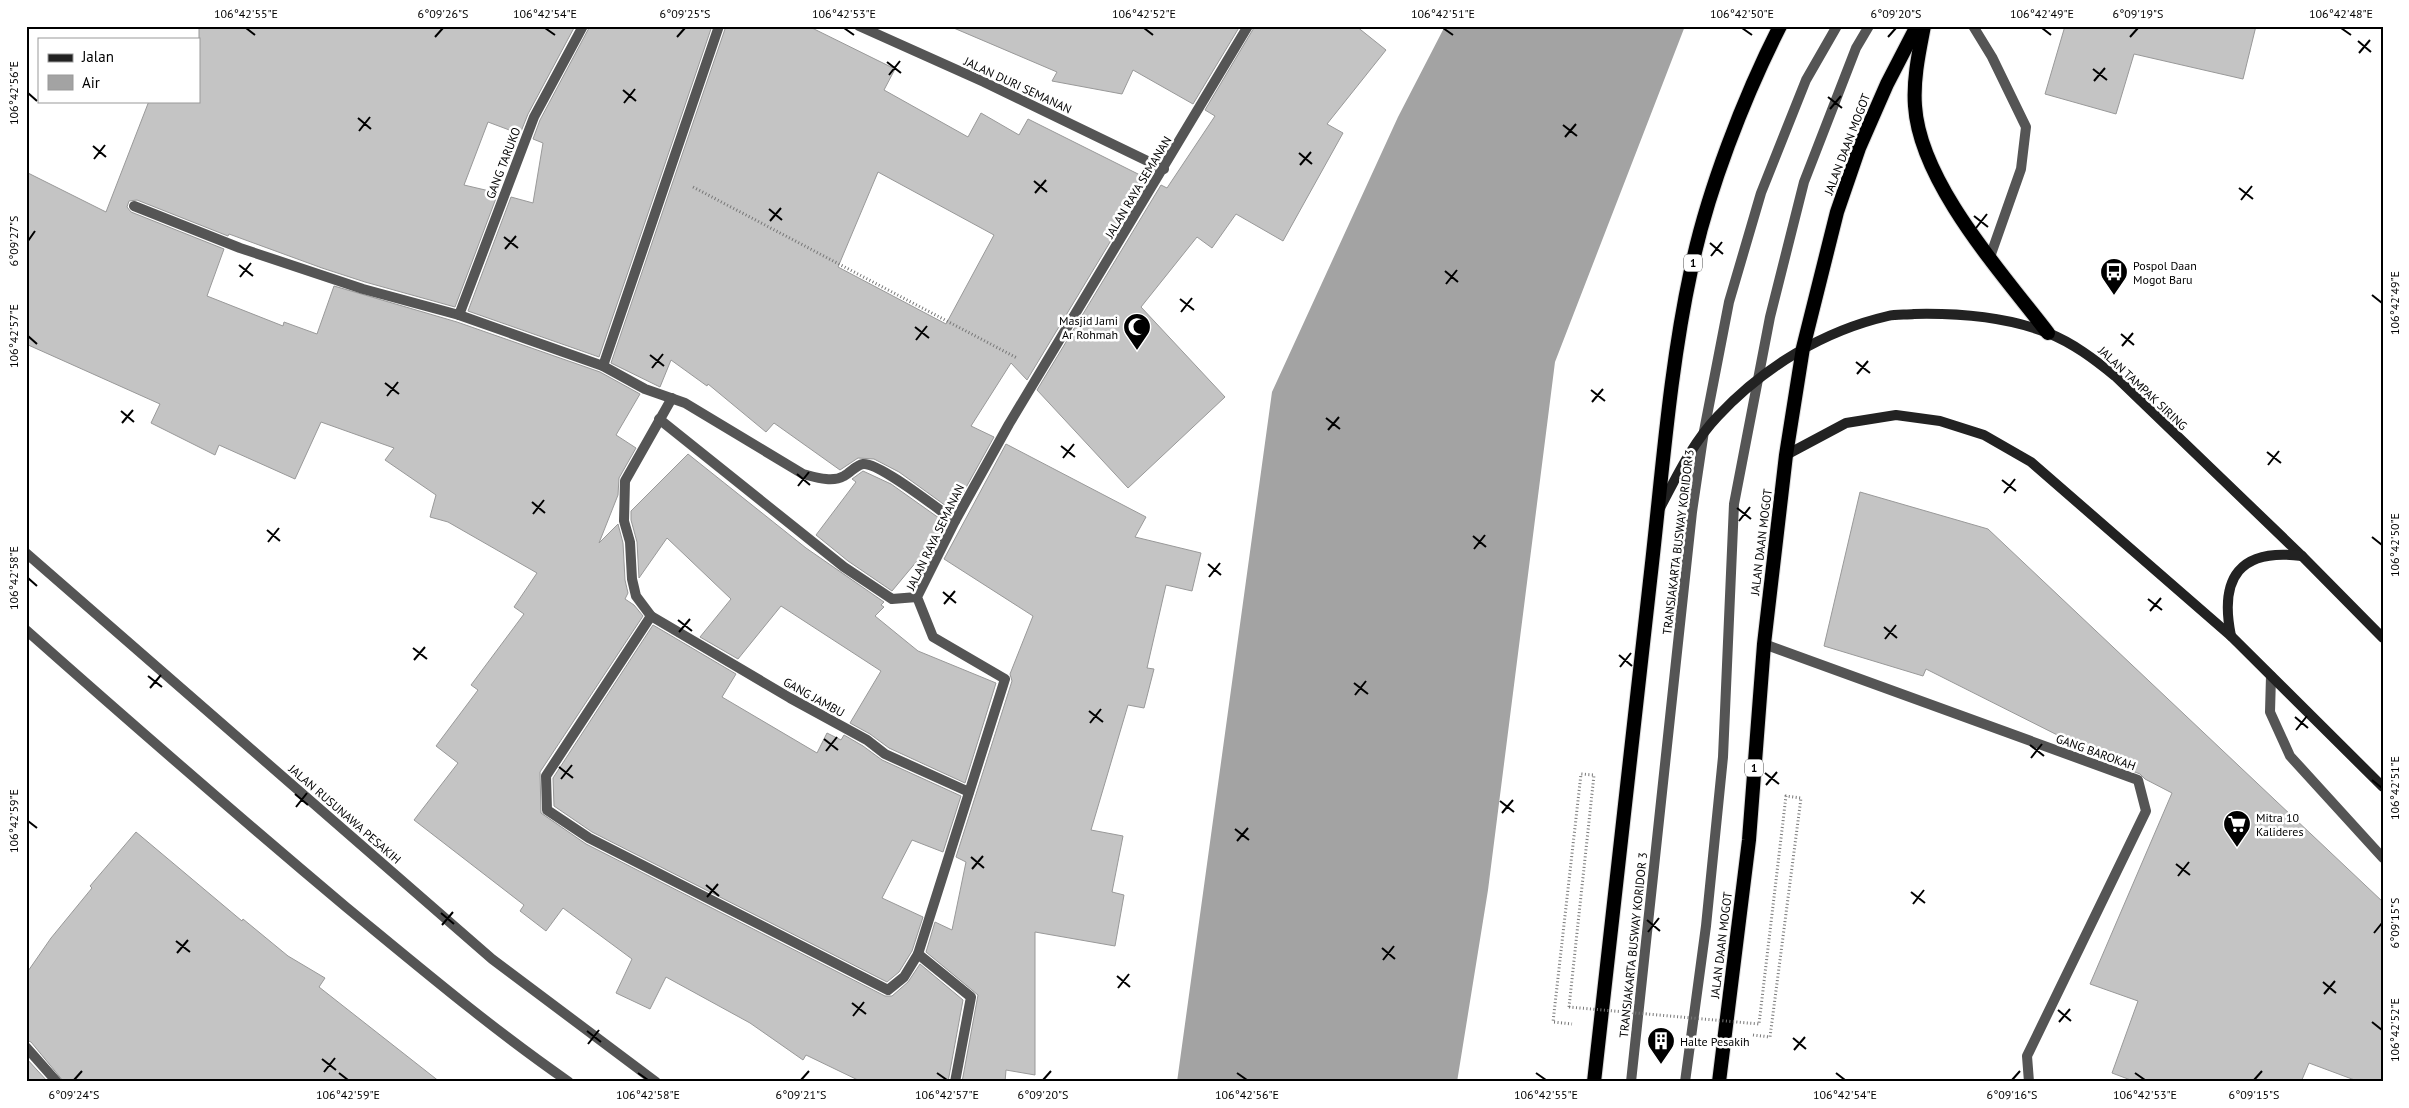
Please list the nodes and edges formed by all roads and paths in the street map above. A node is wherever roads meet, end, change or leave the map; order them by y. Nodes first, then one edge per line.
1 (583, 26) edge
2 (719, 26) edge
3 (859, 26) edge
4 (1248, 26) edge
5 (1780, 26) edge
6 (1837, 26) edge
7 (1869, 26) edge
8 (1917, 26) edge
9 (1924, 26) edge
10 (1973, 26) edge
11 (1164, 169) junction
12 (667, 174) junction
13 (134, 206) dead end
14 (1990, 257) junction
15 (459, 315) junction
16 (2048, 333) junction
17 (1803, 348) junction
18 (603, 366) junction
19 (1041, 372) junction
20 (1756, 381) junction
21 (672, 398) junction
22 (659, 419) junction
23 (1704, 431) junction
24 (1786, 455) junction
25 (1658, 512) junction
26 (954, 521) junction
27 (26, 553) edge
28 (2302, 556) junction
29 (917, 598) junction
30 (651, 616) junction
31 (26, 630) edge
32 (2231, 636) junction
33 (2383, 638) edge
34 (1764, 644) junction
35 (2271, 676) junction
36 (2383, 787) edge
37 (969, 792) junction
38 (2383, 858) edge
39 (918, 954) junction
40 (1600, 1027) junction
41 (1725, 1032) junction
42 (26, 1046) edge
43 (57, 1082) edge
44 (568, 1082) edge
45 (656, 1082) edge
46 (955, 1082) edge
47 (1594, 1082) edge
48 (1631, 1082) edge
49 (1685, 1082) edge
50 (1719, 1082) edge
51 (2029, 1082) edge

1 - 15 street, GANG TARUKO
2 - 12 street
3 - 11 street, JALAN DURI SEMANAN
4 - 11 street, JALAN RAYA SEMANAN
5 - 25 highway, 1
6 - 23 street, TRANSJAKARTA BUSWAY KORIDOR 3
7 - 20 street
8 - 17 highway, JALAN DAAN MOGOT / 1
9 - 14 highway
10 - 14 street
11 - 19 street, JALAN RAYA SEMANAN
12 - 18 street
12 - 19 path
13 - 15 street
14 - 16 highway
15 - 18 street
16 - 17 main road, JALAN TAMPAK SIRING
16 - 28 main road, JALAN TAMPAK SIRING
17 - 20 main road, JALAN TAMPAK SIRING
17 - 24 highway, JALAN DAAN MOGOT / 1
18 - 21 street
19 - 26 street, JALAN RAYA SEMANAN
20 - 23 main road, JALAN TAMPAK SIRING
20 - 49 street
21 - 22 street
21 - 26 street
22 - 29 street
22 - 30 street
23 - 25 main road, JALAN TAMPAK SIRING
23 - 48 street, TRANSJAKARTA BUSWAY KORIDOR 3
24 - 32 main road
24 - 34 highway, JALAN DAAN MOGOT / 1
25 - 40 highway, 1
26 - 29 street, JALAN RAYA SEMANAN
27 - 45 street, JALAN RUSUNAWA PESAKIH
28 - 32 main road
28 - 33 main road, JALAN TAMPAK SIRING
29 - 37 street, JALAN RAYA SEMANAN
30 - 37 street, GANG JAMBU
30 - 39 street, JALAN RAYA SEMANAN
31 - 44 street
32 - 35 main road
34 - 41 highway, JALAN DAAN MOGOT / 1
34 - 51 street, GANG BAROKAH
35 - 36 main road
35 - 38 street
37 - 39 street, JALAN RAYA SEMANAN
39 - 46 street
40 - 41 path, bridge
40 - 47 highway, 1
41 - 50 highway, JALAN DAAN MOGOT / 1
42 - 43 street

